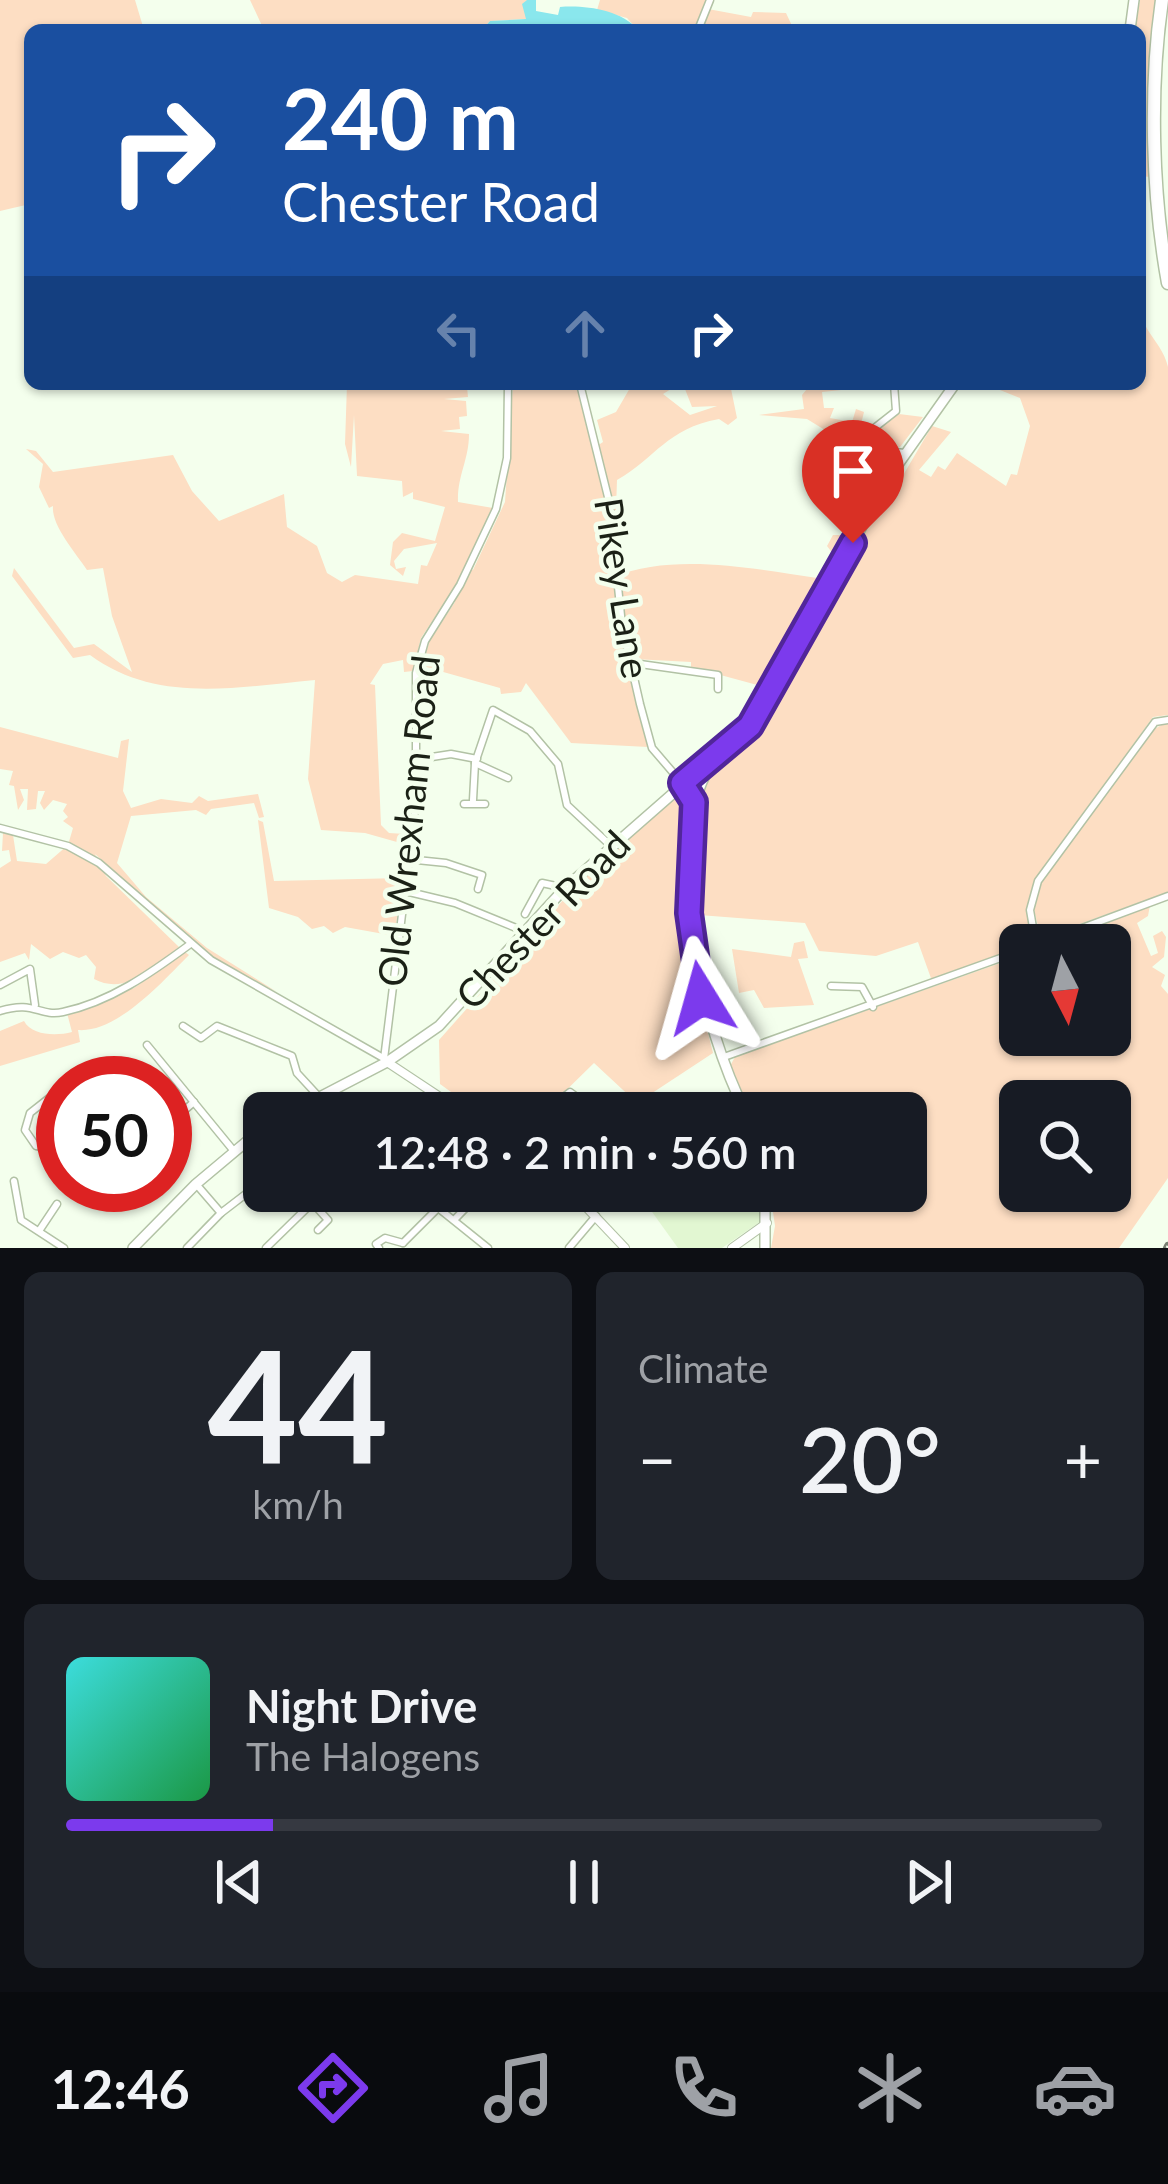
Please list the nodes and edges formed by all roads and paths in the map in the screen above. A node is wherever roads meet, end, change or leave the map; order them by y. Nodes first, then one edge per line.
1 (1162, 0) edge
2 (1168, 22) edge
3 (1158, 95) junction
4 (1168, 283) edge
5 (508, 390) edge
6 (582, 390) edge
7 (894, 390) edge
8 (951, 390) edge
9 (904, 453) junction
10 (633, 663) junction
11 (718, 689) dead end
12 (1168, 720) edge
13 (715, 757) junction
14 (418, 759) junction
15 (476, 761) junction
16 (508, 778) dead end
17 (682, 783) junction
18 (694, 802) junction
19 (485, 804) dead end
20 (0, 828) edge
21 (611, 846) junction
22 (407, 860) junction
23 (565, 888) junction
24 (478, 889) dead end
25 (405, 891) junction
26 (1168, 896) edge
27 (525, 914) dead end
28 (1033, 924) edge
29 (1092, 924) edge
30 (526, 932) junction
31 (189, 945) junction
32 (999, 959) edge
33 (0, 985) edge
34 (831, 986) dead end
35 (35, 1005) junction
36 (873, 1007) junction
37 (0, 1011) edge
38 (183, 1026) dead end
39 (147, 1045) dead end
40 (722, 1058) junction
41 (386, 1060) junction
42 (314, 1092) edge
43 (330, 1092) edge
44 (433, 1092) edge
45 (737, 1092) edge
46 (194, 1102) joint
47 (36, 1108) edge
48 (243, 1143) edge
49 (36, 1146) edge
50 (233, 1150) junction
51 (14, 1181) dead end
52 (196, 1184) junction
53 (243, 1196) edge
54 (50, 1212) edge
55 (303, 1212) edge
56 (320, 1212) edge
57 (434, 1212) edge
58 (442, 1212) edge
59 (462, 1212) edge
60 (592, 1212) edge
61 (767, 1212) edge
62 (221, 1213) junction
63 (596, 1216) junction
64 (454, 1220) junction
65 (768, 1222) junction
66 (318, 1230) dead end
67 (39, 1231) junction
68 (405, 1246) edge
69 (64, 1248) edge
70 (134, 1248) edge
71 (187, 1248) edge
72 (266, 1248) edge
73 (379, 1248) edge
74 (488, 1248) edge
75 (569, 1248) edge
76 (625, 1248) edge
77 (731, 1248) edge
78 (765, 1248) edge

1 - 3 highway
2 - 3 highway
3 - 4 highway
5 - 14 street, Old Wrexham Road
6 - 10 street, Pikey Lane
7 - 9 street
8 - 9 main road, Chester Road
9 - 13 main road, Chester Road
10 - 11 street
10 - 17 street, Pikey Lane
12 - 28 street
13 - 17 main road, Chester Road
13 - 18 main road
14 - 15 street
14 - 22 street, Old Wrexham Road
15 - 16 street
15 - 19 street
15 - 21 street
17 - 18 main road
17 - 21 main road, Chester Road
18 - 40 main road
20 - 31 street
21 - 23 main road, Chester Road
22 - 24 street
22 - 25 street, Old Wrexham Road
23 - 27 street
23 - 30 main road, Chester Road
25 - 30 street
25 - 41 street, Old Wrexham Road
26 - 29 street
30 - 41 main road, Chester Road
31 - 35 street
31 - 41 street
32 - 36 street
33 - 35 street
34 - 36 street
35 - 37 street
36 - 40 street
38 - 42 street
39 - 46 street
40 - 45 main road
41 - 43 main road, Chester Road
41 - 44 street
46 - 50 street
47 - 49 street
48 - 50 main road
50 - 52 main road
51 - 67 street
52 - 62 street
52 - 70 main road
53 - 62 street
54 - 67 street
55 - 72 street
56 - 66 street
57 - 68 street
58 - 64 street
59 - 64 street
60 - 63 street
61 - 65 main road
62 - 71 street
63 - 75 street
63 - 76 street
64 - 74 street
65 - 77 street
65 - 78 main road
67 - 69 street
68 - 73 street

